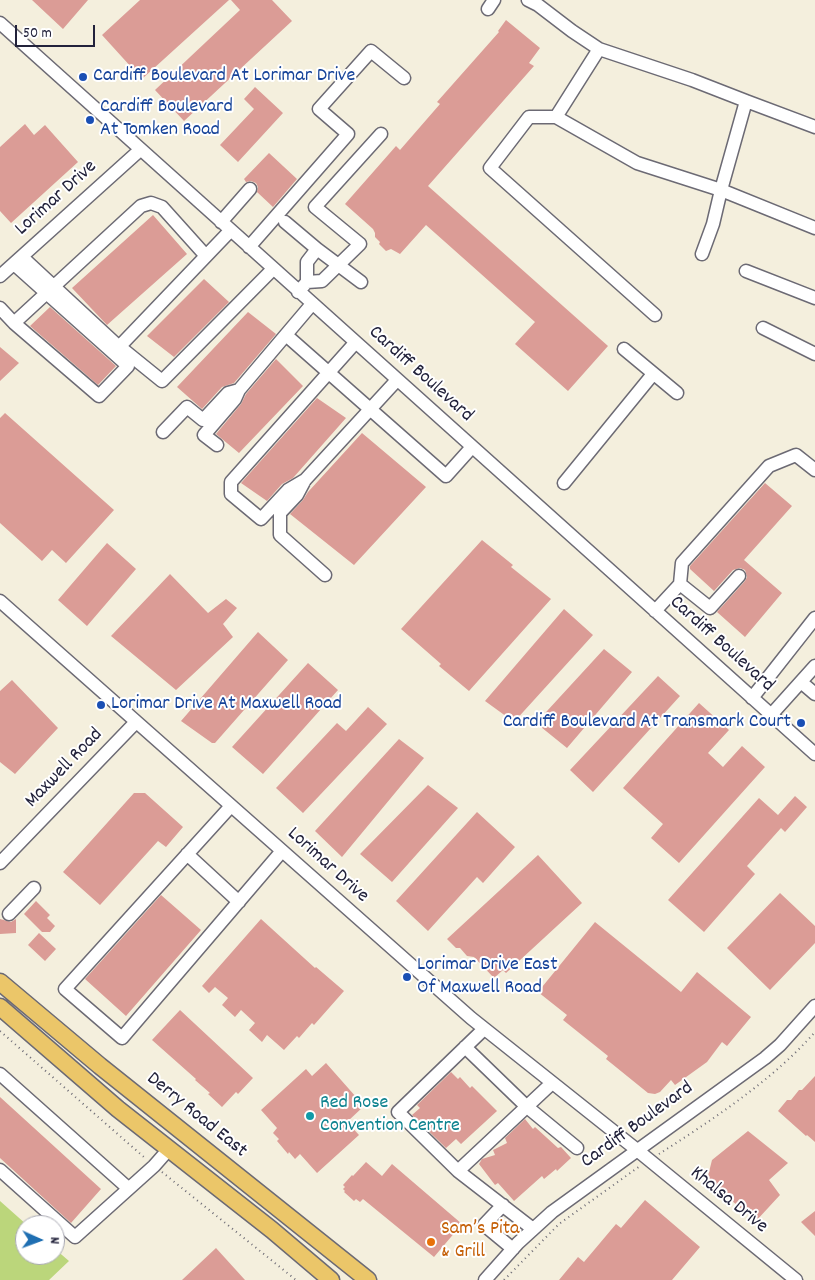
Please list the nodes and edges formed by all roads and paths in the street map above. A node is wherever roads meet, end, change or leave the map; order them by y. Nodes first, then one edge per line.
1 (528, 0) edge
2 (0, 23) edge
3 (599, 49) junction
4 (404, 78) dead end
5 (746, 101) junction
6 (556, 117) junction
7 (815, 126) edge
8 (381, 134) dead end
9 (140, 150) junction
10 (250, 190) dead end
11 (721, 190) junction
12 (285, 222) dead end
13 (225, 226) junction
14 (815, 228) edge
15 (249, 248) junction
16 (317, 250) junction
17 (702, 254) dead end
18 (206, 256) junction
19 (18, 260) junction
20 (338, 265) junction
21 (273, 269) junction
22 (746, 271) dead end
23 (0, 276) edge
24 (361, 282) dead end
25 (303, 287) junction
26 (50, 289) junction
27 (815, 298) edge
28 (312, 304) junction
29 (0, 308) edge
30 (656, 315) dead end
31 (14, 322) junction
32 (763, 328) dead end
33 (286, 335) junction
34 (355, 342) junction
35 (120, 346) junction
36 (624, 349) dead end
37 (815, 354) edge
38 (329, 372) junction
39 (653, 374) junction
40 (397, 380) junction
41 (239, 390) junction
42 (677, 393) dead end
43 (371, 408) junction
44 (162, 432) dead end
45 (217, 446) dead end
46 (472, 447) junction
47 (815, 470) edge
48 (305, 480) junction
49 (564, 483) dead end
50 (325, 575) dead end
51 (739, 576) dead end
52 (680, 584) junction
53 (0, 601) edge
54 (655, 612) junction
55 (815, 618) edge
56 (815, 666) edge
57 (801, 682) junction
58 (815, 694) edge
59 (752, 698) junction
60 (771, 715) junction
61 (136, 722) junction
62 (815, 754) edge
63 (231, 806) junction
64 (282, 851) junction
65 (187, 854) junction
66 (0, 863) edge
67 (34, 888) dead end
68 (239, 902) junction
69 (9, 914) dead end
70 (0, 982) edge
71 (815, 1006) edge
72 (0, 1007) edge
73 (484, 1029) junction
74 (815, 1032) edge
75 (465, 1047) junction
76 (0, 1074) edge
77 (552, 1083) junction
78 (526, 1106) junction
79 (669, 1147) dead end
80 (577, 1148) dead end
81 (169, 1149) junction
82 (637, 1150) junction
83 (0, 1170) edge
84 (634, 1170) dead end
85 (458, 1172) junction
86 (128, 1188) junction
87 (503, 1205) junction
88 (532, 1229) junction
89 (513, 1249) junction
90 (331, 1280) edge
91 (368, 1280) edge
92 (484, 1280) edge
93 (504, 1280) edge
94 (796, 1280) edge

1 - 3 street
2 - 9 street, Cardiff Boulevard
3 - 5 street
3 - 6 street
4 - 15 street
5 - 7 street
5 - 11 street
6 - 11 street
6 - 30 street
8 - 20 street
9 - 13 street, Cardiff Boulevard
9 - 19 street, Lorimar Drive
10 - 13 street
11 - 14 street
11 - 17 street
12 - 16 street
13 - 15 street, Cardiff Boulevard
13 - 18 street
15 - 21 street, Cardiff Boulevard
16 - 20 street
16 - 25 street
18 - 26 street
18 - 35 street
19 - 23 street, Lorimar Drive
19 - 26 street
20 - 24 street
20 - 25 street
21 - 25 street, Cardiff Boulevard
21 - 35 street
22 - 27 street
25 - 28 street, Cardiff Boulevard
26 - 31 street
26 - 31 street
26 - 35 street
28 - 33 street
28 - 34 street, Cardiff Boulevard
29 - 31 street
32 - 37 street
33 - 38 street
33 - 41 street
34 - 38 street
34 - 40 street, Cardiff Boulevard
36 - 39 street
38 - 43 street
38 - 48 street
39 - 42 street
39 - 49 street
40 - 43 street
40 - 46 street, Cardiff Boulevard
41 - 44 street
41 - 45 street
43 - 46 street
43 - 48 street
46 - 54 street, Cardiff Boulevard
47 - 52 street
48 - 50 street
51 - 52 street
52 - 54 street
53 - 61 street, Lorimar Drive
54 - 59 street, Cardiff Boulevard
55 - 59 street
56 - 57 street
57 - 58 street
57 - 60 street
59 - 60 street, Cardiff Boulevard
60 - 62 street, Cardiff Boulevard
61 - 63 street, Lorimar Drive
61 - 66 street, Maxwell Road
63 - 64 street, Lorimar Drive
63 - 65 street
64 - 68 street
64 - 73 street, Lorimar Drive
65 - 68 street
65 - 68 street
67 - 69 street
70 - 91 main road, Derry Road East
71 - 82 street, Cardiff Boulevard
72 - 81 main road, Derry Road East
73 - 75 street
73 - 77 street, Lorimar Drive
74 - 79 path
75 - 78 street
75 - 85 street
76 - 86 street
77 - 78 street
77 - 82 street, Lorimar Drive
78 - 80 street
78 - 85 street
81 - 86 street
81 - 90 main road, Derry Road East
82 - 88 street, Cardiff Boulevard
82 - 94 street, Khalsa Drive
83 - 86 street
84 - 93 path
85 - 87 street
87 - 88 street
87 - 89 street
88 - 89 street, Cardiff Boulevard
89 - 92 street, Cardiff Boulevard

